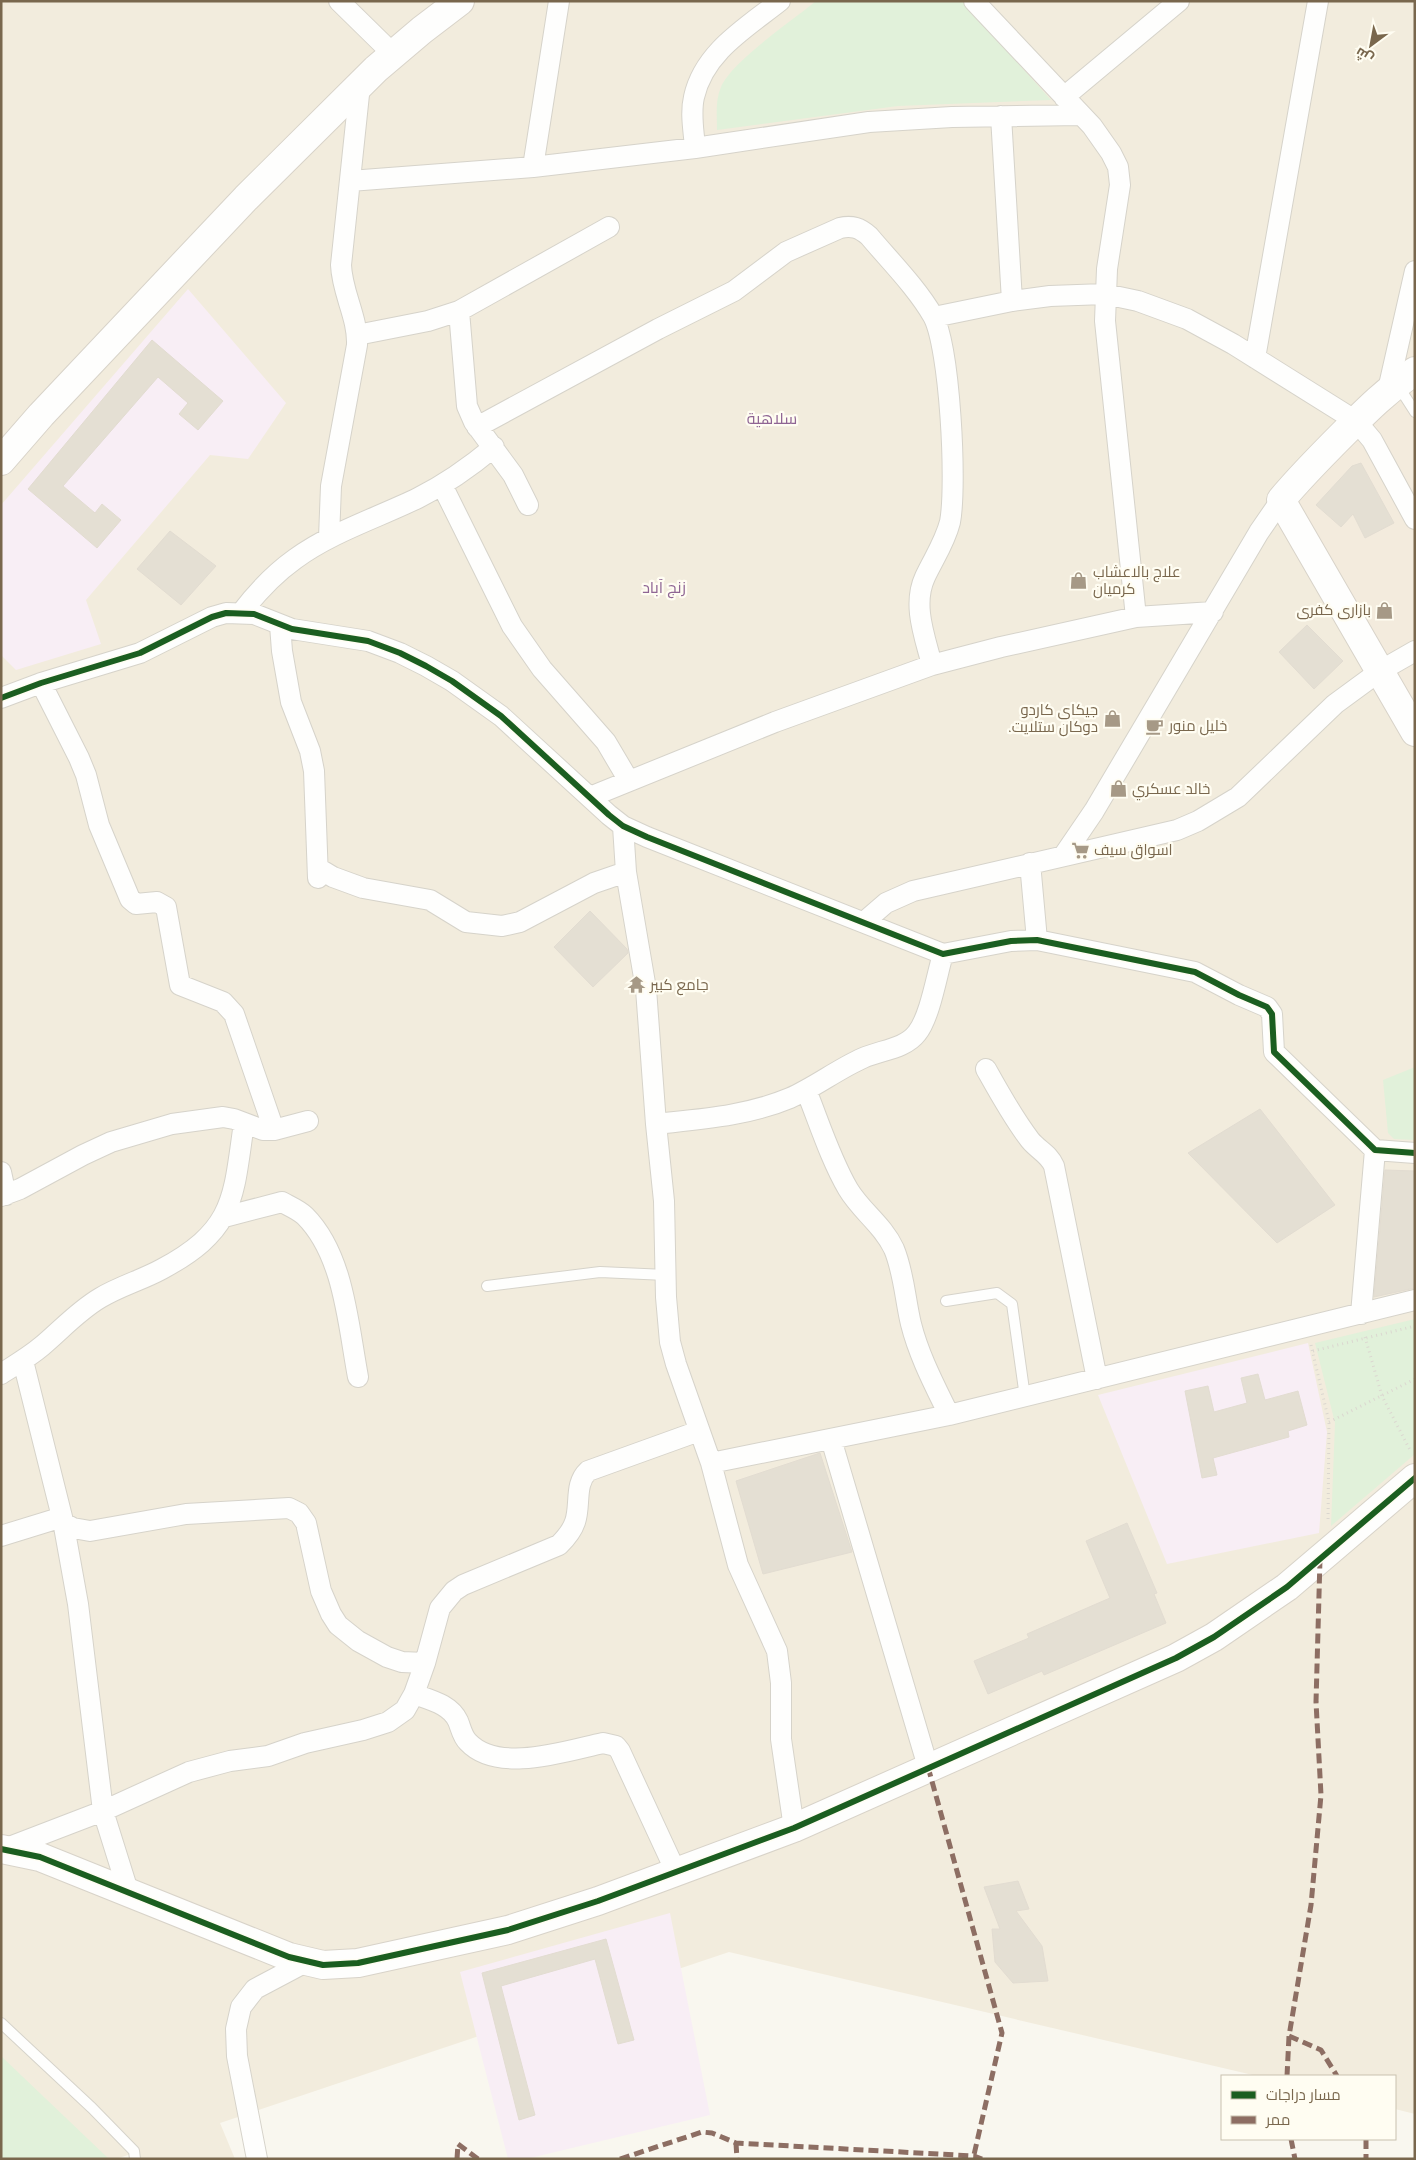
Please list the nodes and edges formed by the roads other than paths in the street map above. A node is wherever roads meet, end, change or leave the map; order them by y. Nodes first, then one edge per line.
1 (339, 1) edge
2 (460, 1) edge
3 (559, 1) edge
4 (780, 1) edge
5 (974, 1) edge
6 (1179, 1) edge
7 (1318, 1) edge
8 (393, 54) junction
9 (360, 85) junction
10 (1064, 97) junction
11 (1080, 115) junction
12 (1001, 116) junction
13 (695, 148) junction
14 (533, 167) junction
15 (350, 181) junction
16 (609, 227) dead end
17 (1415, 270) edge
18 (1105, 294) junction
19 (1012, 301) junction
20 (460, 311) junction
21 (934, 317) junction
22 (357, 335) junction
23 (1255, 358) junction
24 (1400, 382) edge
25 (1415, 412) edge
26 (1356, 421) junction
27 (477, 427) junction
28 (494, 447) junction
29 (1, 461) edge
30 (442, 485) junction
31 (1281, 500) junction
32 (528, 505) dead end
33 (1415, 519) edge
34 (329, 538) junction
35 (1213, 612) junction
36 (241, 613) junction
37 (1136, 617) junction
38 (280, 625) junction
39 (1415, 652) edge
40 (932, 666) junction
41 (1380, 671) junction
42 (42, 683) junction
43 (1, 698) edge
44 (1415, 732) edge
45 (629, 781) junction
46 (590, 797) junction
47 (623, 826) junction
48 (1064, 855) junction
49 (1030, 863) junction
50 (626, 872) junction
51 (864, 922) junction
52 (1037, 940) junction
53 (943, 954) junction
54 (986, 1069) dead end
55 (806, 1090) junction
56 (308, 1121) dead end
57 (244, 1123) junction
58 (656, 1124) junction
59 (274, 1130) junction
60 (1375, 1150) junction
61 (1415, 1153) edge
62 (1, 1172) edge
63 (4, 1195) edge
64 (224, 1216) junction
65 (666, 1275) junction
66 (487, 1286) dead end
67 (1415, 1300) edge
68 (946, 1301) dead end
69 (1361, 1314) junction
70 (24, 1361) junction
71 (1, 1374) edge
72 (358, 1377) dead end
73 (1097, 1379) junction
74 (1025, 1397) junction
75 (949, 1416) junction
76 (699, 1431) junction
77 (831, 1439) junction
78 (711, 1463) junction
79 (1413, 1465) edge
80 (63, 1521) junction
81 (1, 1536) edge
82 (425, 1663) junction
83 (414, 1694) junction
84 (928, 1767) junction
85 (103, 1811) junction
86 (794, 1828) junction
87 (2, 1849) edge
88 (676, 1872) junction
89 (129, 1894) junction
90 (306, 1962) junction
91 (1, 2023) edge
92 (135, 2159) edge
93 (257, 2159) edge

1 - 8 street
2 - 8 street
3 - 14 street
4 - 13 street
5 - 10 street
6 - 10 street
7 - 23 street
8 - 9 street
9 - 15 street
9 - 29 street
10 - 11 street
11 - 12 street
11 - 18 street
12 - 13 street
12 - 19 street
13 - 14 street
14 - 15 street
15 - 22 street
16 - 20 street
17 - 24 street
18 - 19 street
18 - 23 street
18 - 37 street
19 - 21 street
20 - 22 street
20 - 27 street
21 - 27 street
21 - 40 street
22 - 34 street
23 - 26 street
24 - 25 lane
24 - 26 street
26 - 31 street
26 - 33 street
27 - 28 street
28 - 30 street
28 - 32 street
30 - 34 street
30 - 45 street
31 - 35 street
31 - 41 street
34 - 36 street
35 - 37 street
35 - 48 street
36 - 38 street
36 - 42 street
37 - 40 street
38 - 46 street
38 - 50 street
39 - 41 street
40 - 45 street
41 - 44 street
41 - 48 street
42 - 43 street
42 - 59 street
45 - 46 street
46 - 47 street
47 - 50 street
47 - 51 street
48 - 49 street
49 - 51 street
49 - 52 street
50 - 58 street
51 - 53 street
52 - 53 street
52 - 60 street
53 - 55 street
54 - 73 street
55 - 58 street
55 - 75 street
56 - 59 street
57 - 59 street
57 - 63 street
57 - 64 street
58 - 65 street
60 - 61 street
60 - 69 street
62 - 63 street
64 - 70 street
64 - 72 street
65 - 66 lane
65 - 76 street
67 - 69 street
68 - 74 lane
69 - 73 street
70 - 71 street
70 - 80 street
73 - 74 street
74 - 75 street
75 - 77 street
76 - 78 street
76 - 82 street
77 - 78 street
77 - 84 street
78 - 86 street
79 - 84 street
80 - 81 street
80 - 82 street
80 - 85 street
82 - 83 street
83 - 85 street
83 - 88 street
84 - 86 street
85 - 87 street
85 - 89 street
86 - 88 street
87 - 89 street
88 - 90 street
89 - 90 street
90 - 93 street
91 - 92 lane

